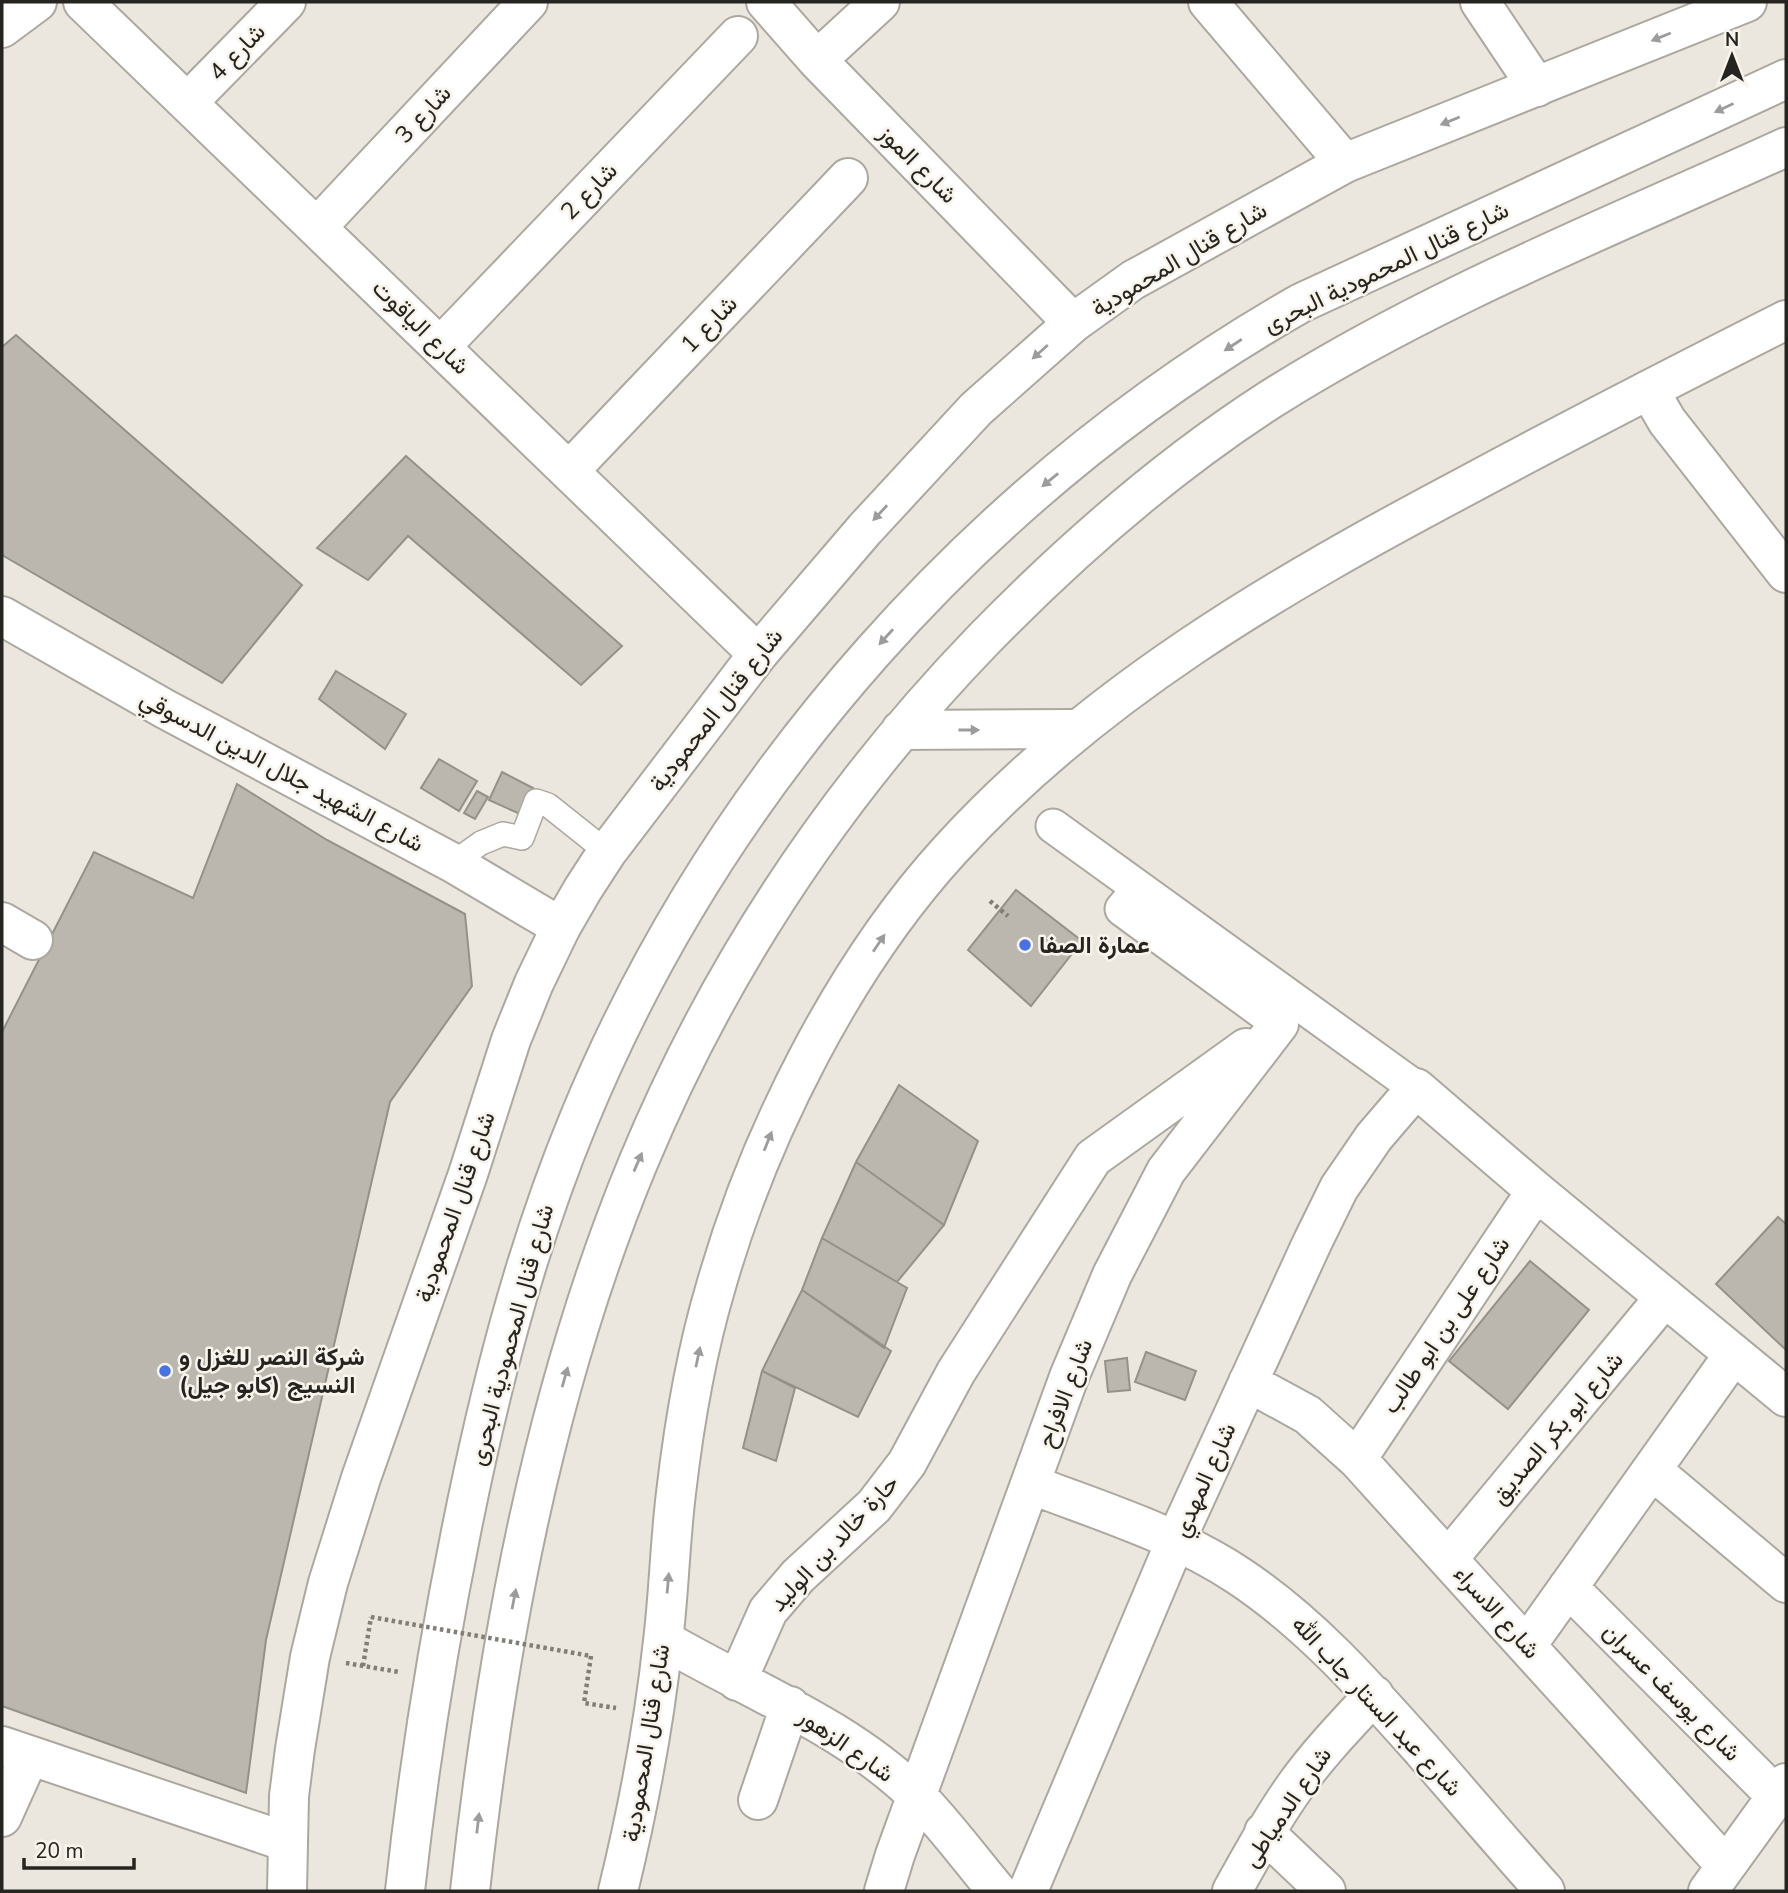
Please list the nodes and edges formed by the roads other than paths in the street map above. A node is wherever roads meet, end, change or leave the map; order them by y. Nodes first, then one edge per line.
1 (83, 2) edge
2 (286, 2) edge
3 (528, 2) edge
4 (766, 2) edge
5 (880, 2) edge
6 (1208, 2) edge
7 (1480, 2) edge
8 (1747, 2) edge
9 (738, 36) dead end
10 (817, 60) junction
11 (1786, 79) edge
12 (1536, 87) junction
13 (188, 102) junction
14 (1786, 147) edge
15 (1345, 163) junction
16 (849, 178) dead end
17 (317, 227) junction
18 (1786, 320) edge
19 (1073, 323) junction
20 (441, 346) junction
21 (1648, 390) junction
22 (570, 470) junction
23 (1786, 573) edge
24 (2, 616) edge
25 (758, 654) junction
26 (1078, 729) junction
27 (901, 730) junction
28 (1053, 826) dead end
29 (607, 852) junction
30 (453, 863) junction
31 (1139, 889) junction
32 (561, 927) junction
33 (1279, 1024) junction
34 (1416, 1088) junction
35 (1536, 1191) junction
36 (1665, 1297) junction
37 (1734, 1354) junction
38 (1248, 1382) junction
39 (1786, 1397) edge
40 (1357, 1459) junction
41 (1652, 1470) junction
42 (1030, 1484) junction
43 (1176, 1541) junction
44 (1448, 1559) junction
45 (1786, 1583) edge
46 (1568, 1587) junction
47 (664, 1640) junction
48 (1527, 1645) junction
49 (737, 1681) junction
50 (1374, 1695) junction
51 (790, 1706) junction
52 (15, 1752) edge
53 (918, 1797) junction
54 (758, 1800) dead end
55 (1780, 1800) edge
56 (2, 1816) edge
57 (1264, 1832) junction
58 (287, 1842) junction
59 (1717, 1878) edge
60 (287, 1891) edge
61 (405, 1891) edge
62 (470, 1891) edge
63 (618, 1891) edge
64 (884, 1891) edge
65 (997, 1891) edge
66 (1028, 1891) edge
67 (1232, 1891) edge
68 (1326, 1891) edge
69 (1545, 1891) edge

1 - 13 street, شارع الياقوت
2 - 13 street, شارع 4
3 - 17 street, شارع 3
4 - 10 street, شارع الموز
5 - 10 street
6 - 15 street
7 - 12 street
8 -> 12 street, شارع قنال المحمودية
9 - 20 street, شارع 2
10 - 19 street, شارع الموز
11 -> 61 street, شارع قنال المحمودية البحرى
12 -> 15 street, شارع قنال المحمودية
13 - 17 street, شارع الياقوت
14 - 27 street
15 - 19 street, شارع قنال المحمودية
16 - 22 street, شارع 1
17 - 20 street, شارع الياقوت
18 - 21 street, شارع قنال المحمودية
19 -> 25 street, شارع قنال المحمودية
20 - 22 street, شارع الياقوت
21 - 23 street
21 - 26 street, شارع قنال المحمودية
22 - 25 street, شارع الياقوت
24 - 30 street, شارع الشهيد جلال الدين الدسوقي
25 - 29 street, شارع قنال المحمودية
27 -> 26 street
47 -> 26 street, شارع قنال المحمودية
62 -> 27 street
28 - 31 street
29 - 30 lane
29 - 32 street, شارع قنال المحمودية
30 - 32 street, شارع الشهيد جلال الدين الدسوقي
31 - 33 street
31 - 34 street
32 - 58 street, شارع قنال المحمودية
33 - 42 street, شارع الافراح
33 - 49 street, حارة خالد بن الوليد
34 - 35 street
34 - 38 street, شارع المهدي
35 - 36 street
35 - 40 street, شارع على بن ابو طالب
36 - 37 street
36 - 44 street, شارع ابو بكر الصديق
37 - 39 street
37 - 41 street
38 - 40 street, شارع الاسراء
38 - 43 street, شارع المهدي
40 - 44 street, شارع الاسراء
41 - 45 street
41 - 46 street
42 - 43 street, شارع عبد الستار جاب الله
42 - 53 street, شارع الافراح
43 - 50 street, شارع عبد الستار جاب الله
43 - 66 street, شارع المهدي
44 - 48 street, شارع الاسراء
46 - 48 street
46 - 55 street, شارع يوسف عسران
47 - 49 street, شارع الزهور
47 - 63 street, شارع قنال المحمودية
48 - 59 street, شارع الاسراء
49 - 51 street, شارع الزهور
50 - 57 street, شارع الدمياطى
50 - 69 street, شارع عبد الستار جاب الله
51 - 53 street, شارع الزهور
51 - 54 street
52 - 56 street
52 - 58 street
53 - 64 street, شارع الافراح
53 - 65 street, شارع الزهور
55 - 59 street
57 - 67 street, شارع الدمياطى
57 - 68 street
58 - 60 street, شارع قنال المحمودية

